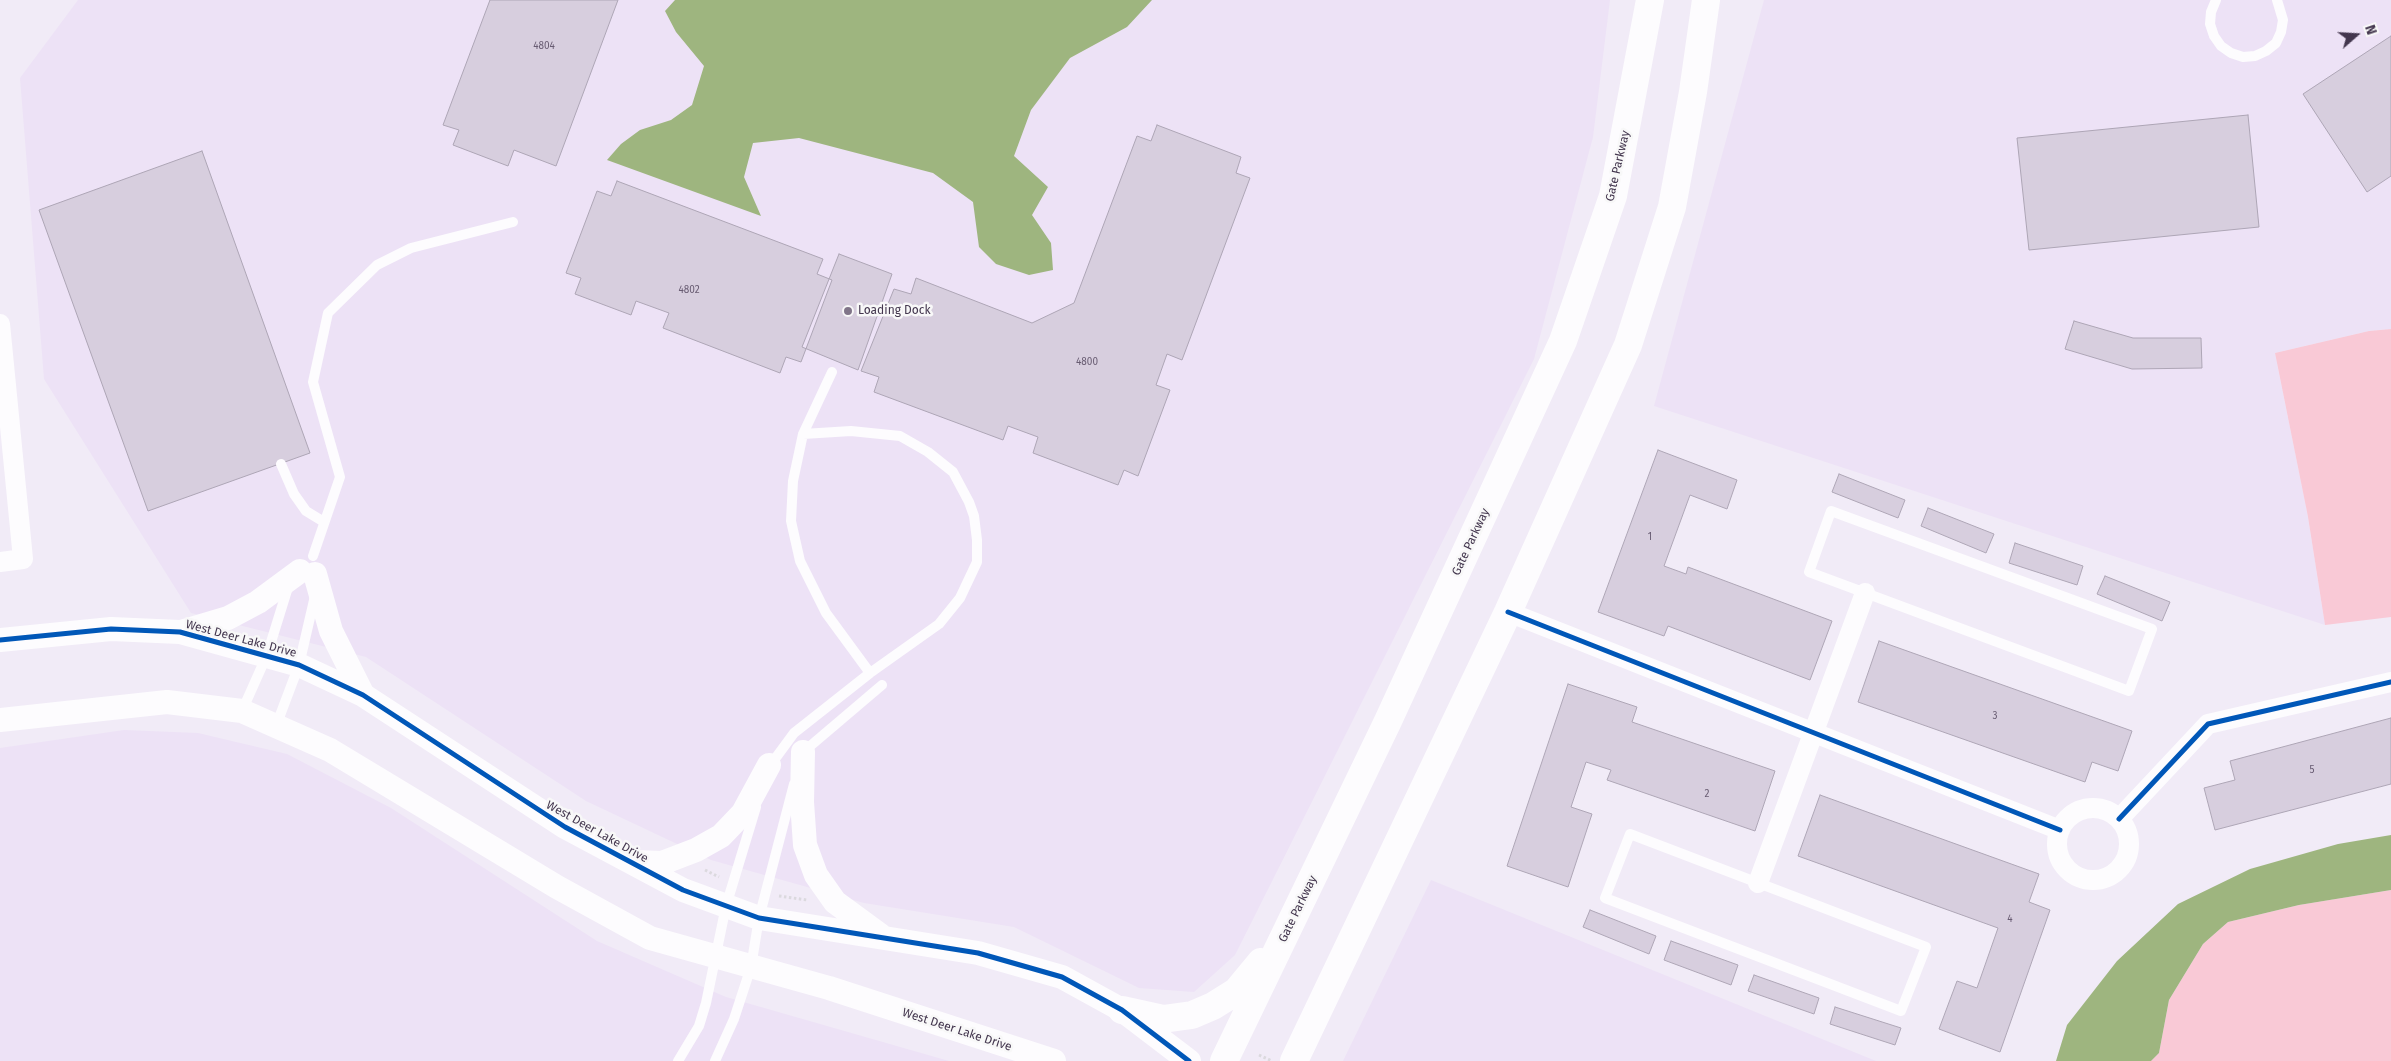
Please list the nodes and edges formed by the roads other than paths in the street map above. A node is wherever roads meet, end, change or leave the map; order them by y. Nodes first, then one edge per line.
1 (1650, 0) edge
2 (1706, 0) edge
3 (2216, 0) edge
4 (2277, 0) edge
5 (513, 222) dead end
6 (0, 324) edge
7 (2, 369) edge
8 (832, 372) dead end
9 (803, 434) junction
10 (280, 464) dead end
11 (324, 522) junction
12 (0, 562) edge
13 (309, 567) junction
14 (1865, 593) junction
15 (1508, 612) junction
16 (180, 632) junction
17 (0, 640) edge
18 (266, 655) junction
19 (299, 665) junction
20 (870, 673) junction
21 (2391, 682) edge
22 (882, 685) dead end
23 (363, 695) junction
24 (242, 711) junction
25 (0, 720) edge
26 (276, 726) junction
27 (1813, 733) junction
28 (802, 752) junction
29 (769, 765) junction
30 (2119, 819) junction
31 (2060, 830) junction
32 (628, 861) junction
33 (1758, 883) junction
34 (726, 906) junction
35 (758, 918) junction
36 (1286, 932) junction
37 (883, 938) junction
38 (717, 957) junction
39 (751, 967) junction
40 (1122, 1010) junction
41 (678, 1061) edge
42 (715, 1061) edge
43 (1054, 1061) edge
44 (1189, 1061) edge
45 (1224, 1061) edge
46 (1294, 1061) edge

1 - 36 main road, Gate Parkway
2 - 15 main road
3 - 4 lane
5 - 11 lane
6 - 7 street
7 - 12 street
8 - 9 lane
9 - 20 lane
9 - 20 lane
10 - 11 lane
11 - 13 lane
13 - 16 street
13 - 18 lane
13 - 19 lane
13 - 23 street
14 - 14 lane
14 - 27 street
15 - 27 street
15 - 46 main road
16 - 17 street, West Deer Lake Drive
16 - 18 street, West Deer Lake Drive
18 - 19 street, West Deer Lake Drive
18 - 24 lane
19 - 23 street, West Deer Lake Drive
19 - 26 lane
20 - 29 lane
21 - 30 street
22 - 28 lane
23 - 32 street, West Deer Lake Drive
24 - 25 street, West Deer Lake Drive
24 - 26 street, West Deer Lake Drive
26 - 38 street, West Deer Lake Drive
27 - 31 street
27 - 33 street
28 - 35 lane
28 - 37 street
29 - 32 street
29 - 34 lane
30 - 31 street
30 - 31 street
32 - 34 street, West Deer Lake Drive
33 - 33 lane
34 - 35 street, West Deer Lake Drive
34 - 38 lane
35 - 37 street, West Deer Lake Drive
35 - 39 lane
36 - 40 main road
36 - 45 main road, Gate Parkway
37 - 40 street, West Deer Lake Drive
38 - 39 street, West Deer Lake Drive
38 - 41 lane
39 - 42 lane
39 - 43 street, West Deer Lake Drive
40 - 44 street, West Deer Lake Drive

